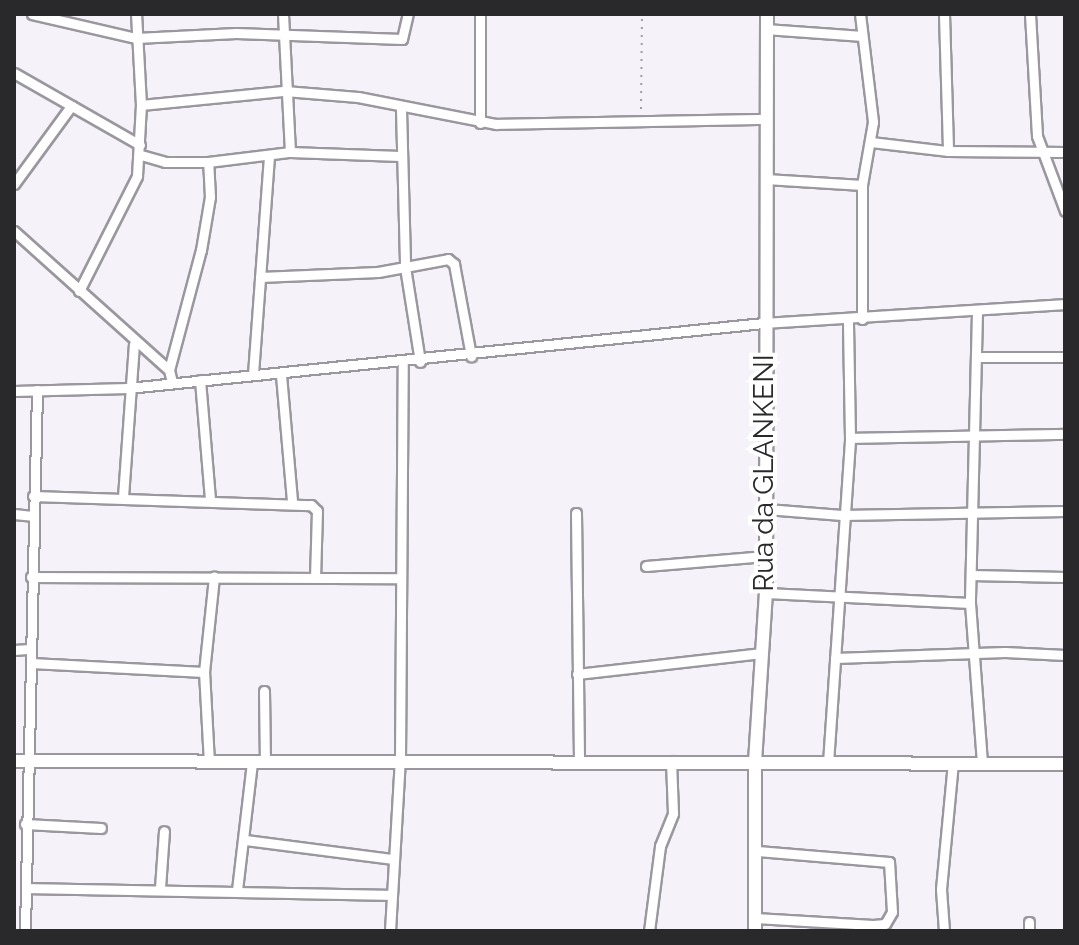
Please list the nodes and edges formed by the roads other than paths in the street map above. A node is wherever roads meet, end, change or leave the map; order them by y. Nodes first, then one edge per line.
1 (32, 14) edge
2 (136, 14) edge
3 (283, 14) edge
4 (408, 14) edge
5 (480, 14) edge
6 (767, 14) edge
7 (860, 14) edge
8 (944, 14) edge
9 (1030, 14) edge
10 (766, 29) junction
11 (284, 35) junction
12 (862, 36) junction
13 (136, 38) junction
14 (14, 73) edge
15 (285, 91) junction
16 (141, 105) junction
17 (71, 106) junction
18 (401, 109) junction
19 (766, 119) junction
20 (480, 123) junction
21 (871, 142) junction
22 (141, 150) junction
23 (948, 151) junction
24 (290, 152) junction
25 (1065, 152) edge
26 (1042, 153) junction
27 (269, 156) junction
28 (400, 156) junction
29 (208, 162) junction
30 (766, 179) junction
31 (14, 184) edge
32 (862, 185) junction
33 (1065, 211) edge
34 (14, 231) edge
35 (405, 267) junction
36 (260, 277) junction
37 (79, 291) junction
38 (1065, 304) edge
39 (977, 312) junction
40 (862, 319) junction
41 (848, 320) junction
42 (764, 323) junction
43 (134, 344) junction
44 (471, 356) junction
45 (976, 357) junction
46 (1065, 357) edge
47 (403, 362) junction
48 (420, 362) junction
49 (169, 370) junction
50 (253, 374) junction
51 (281, 375) junction
52 (200, 380) junction
53 (172, 382) junction
54 (128, 388) junction
55 (37, 390) junction
56 (14, 391) edge
57 (1065, 434) edge
58 (973, 435) junction
59 (850, 438) junction
60 (33, 496) junction
61 (123, 497) junction
62 (210, 499) junction
63 (292, 502) junction
64 (766, 509) junction
65 (1065, 511) edge
66 (973, 512) junction
67 (576, 513) dead end
68 (14, 514) edge
69 (842, 515) junction
70 (32, 516) junction
71 (766, 556) junction
72 (646, 566) dead end
73 (971, 575) junction
74 (31, 577) junction
75 (214, 577) junction
76 (315, 577) junction
77 (1065, 577) edge
78 (399, 578) junction
79 (766, 593) junction
80 (836, 596) junction
81 (970, 603) junction
82 (30, 649) junction
83 (14, 650) edge
84 (760, 653) junction
85 (975, 653) junction
86 (1065, 655) edge
87 (835, 658) junction
88 (31, 663) junction
89 (204, 672) junction
90 (577, 674) junction
91 (264, 691) dead end
92 (400, 758) junction
93 (579, 760) junction
94 (20, 761) edge
95 (671, 761) junction
96 (755, 762) junction
97 (209, 763) junction
98 (259, 763) junction
99 (828, 763) junction
100 (953, 763) junction
101 (982, 763) junction
102 (1065, 764) edge
103 (25, 824) junction
104 (101, 828) dead end
105 (164, 831) dead end
106 (19, 837) edge
107 (246, 840) junction
108 (757, 851) junction
109 (393, 859) junction
110 (28, 888) junction
111 (160, 888) junction
112 (237, 890) junction
113 (391, 895) junction
114 (14, 915) edge
115 (25, 915) junction
116 (755, 924) edge
117 (25, 931) edge
118 (390, 931) edge
119 (649, 931) edge
120 (944, 931) edge

1 - 13 street
2 - 13 street
3 - 11 street
4 - 11 street
5 - 20 street
6 - 10 street, Rua da GLANKENI
7 - 12 street
8 - 23 street
9 - 26 street
10 - 12 street
10 - 19 street, Rua da GLANKENI
11 - 13 street
11 - 15 street
12 - 21 street
13 - 16 street
14 - 17 street
15 - 16 street
15 - 18 street
15 - 24 street
16 - 22 street
17 - 22 street
17 - 31 street
18 - 20 street
18 - 28 street
19 - 20 street
19 - 30 street, Rua da GLANKENI
21 - 23 street
21 - 32 street
22 - 29 street
22 - 37 street
23 - 26 street
24 - 27 street
24 - 28 street
25 - 26 street
26 - 33 street
27 - 29 street
27 - 36 street
28 - 35 street
29 - 49 street
30 - 32 street
30 - 42 street, Rua da GLANKENI
32 - 40 street
34 - 37 street
35 - 36 street
35 - 44 street
35 - 48 street
36 - 50 street
37 - 43 street
38 - 39 street
39 - 40 street
39 - 45 street
40 - 41 street
41 - 42 street
41 - 59 street
42 - 44 street
42 - 64 street, Rua da GLANKENI
43 - 49 street
43 - 54 street
44 - 48 street
45 - 46 street
45 - 58 street
47 - 48 street
47 - 51 street
47 - 78 street
49 - 53 street
50 - 51 street
50 - 52 street
51 - 63 street
52 - 53 street
52 - 62 street
53 - 54 street
54 - 55 street
54 - 61 street
55 - 56 street
55 - 60 street
57 - 58 street
58 - 59 street
58 - 66 street
59 - 69 street
60 - 61 street
60 - 70 street
61 - 62 street
62 - 63 street
63 - 76 street
64 - 69 street
64 - 71 street, Rua da GLANKENI
65 - 66 street
66 - 69 street
66 - 73 street
67 - 90 street
68 - 70 street
69 - 80 street
70 - 74 street
71 - 72 street
71 - 79 street, Rua da GLANKENI
73 - 77 street
73 - 81 street
74 - 75 street
74 - 82 street
75 - 76 street
75 - 89 street
76 - 78 street
78 - 92 street
79 - 80 street
79 - 84 street, Rua da GLANKENI
80 - 81 street
80 - 87 street
81 - 85 street
82 - 83 street
82 - 88 street
84 - 90 street
84 - 96 street, Rua da GLANKENI
85 - 86 street
85 - 87 street
85 - 101 street
87 - 99 street
88 - 89 street
88 - 94 street
89 - 97 street
90 - 93 street
91 - 98 street
92 - 93 street
92 - 98 street
92 - 109 street
93 - 95 street
94 - 97 street
94 - 103 street
95 - 96 street
95 - 119 street
96 - 99 street
96 - 108 street, Rua da GLANKENI
97 - 98 street
98 - 107 street
99 - 100 street
100 - 101 street
100 - 120 street
101 - 102 street
103 - 104 street
103 - 106 street
105 - 111 street
106 - 110 street
107 - 109 street
107 - 112 street
108 - 116 street, Rua da GLANKENI
108 - 116 street
109 - 113 street
110 - 111 street
110 - 115 street
111 - 112 street
112 - 113 street
113 - 118 street
114 - 115 street
115 - 117 street

